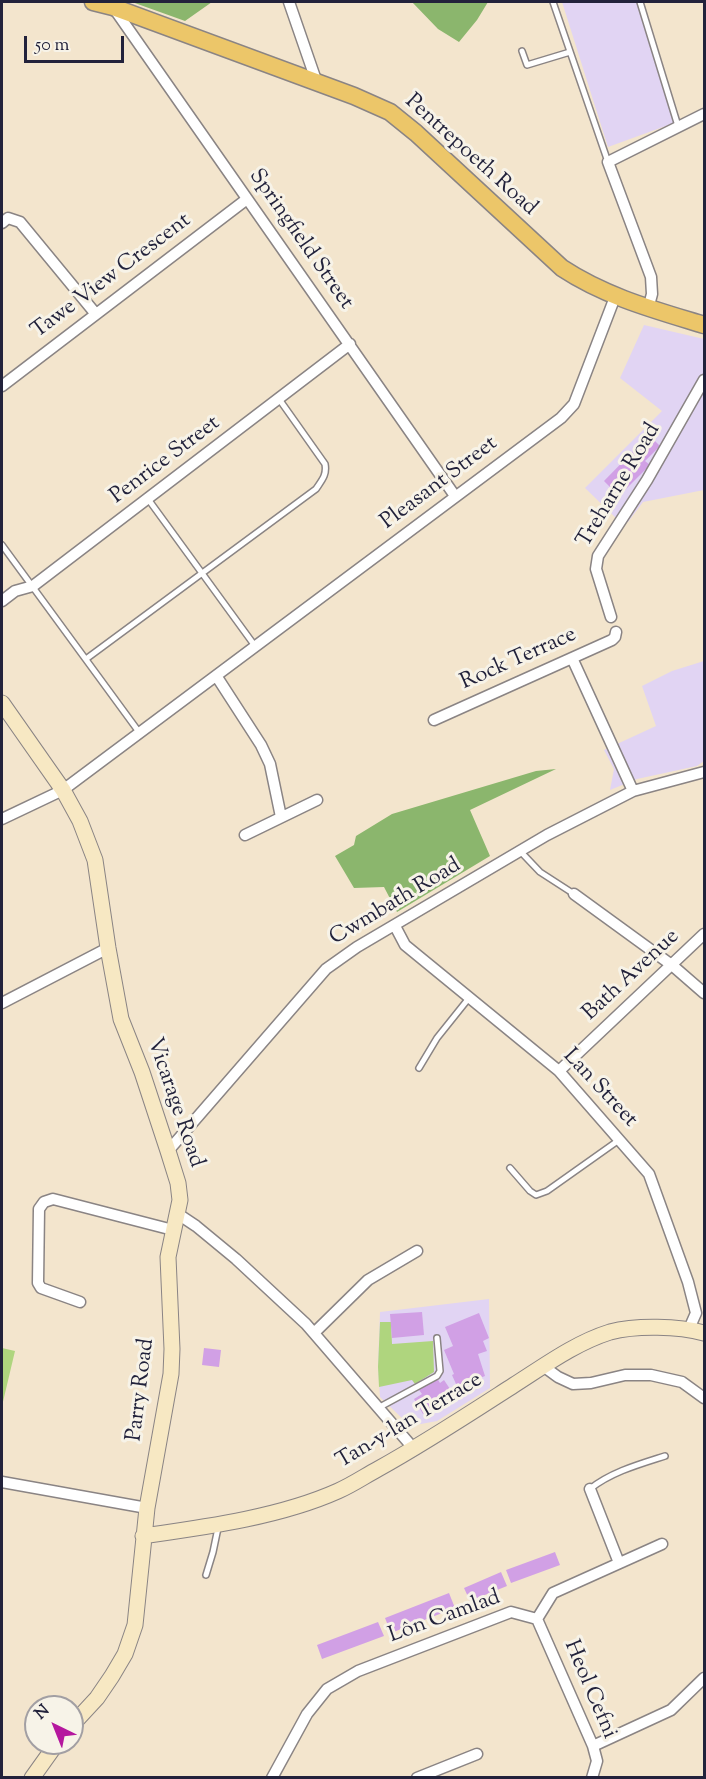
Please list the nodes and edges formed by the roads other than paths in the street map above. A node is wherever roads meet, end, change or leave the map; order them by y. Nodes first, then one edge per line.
1 (93, 2) edge
2 (289, 2) edge
3 (553, 2) edge
4 (640, 2) edge
5 (113, 7) junction
6 (522, 51) dead end
7 (570, 52) junction
8 (317, 83) junction
9 (705, 114) edge
10 (678, 127) junction
11 (608, 162) junction
12 (247, 199) junction
13 (2, 224) edge
14 (615, 297) junction
15 (648, 309) junction
16 (95, 313) junction
17 (705, 326) edge
18 (350, 344) junction
19 (705, 380) edge
20 (2, 386) edge
21 (279, 399) junction
22 (455, 496) junction
23 (148, 499) junction
24 (2, 545) edge
25 (201, 573) junction
26 (33, 586) junction
27 (2, 601) edge
28 (611, 617) dead end
29 (616, 632) dead end
30 (256, 648) junction
31 (572, 658) junction
32 (86, 659) junction
33 (217, 677) junction
34 (2, 703) edge
35 (434, 720) dead end
36 (140, 734) junction
37 (703, 775) edge
38 (63, 790) junction
39 (633, 791) junction
40 (316, 800) dead end
41 (281, 817) junction
42 (2, 819) edge
43 (245, 835) dead end
44 (520, 850) junction
45 (574, 894) joint
46 (395, 926) junction
47 (705, 934) edge
48 (108, 948) junction
49 (673, 966) junction
50 (705, 993) edge
51 (470, 998) junction
52 (2, 1003) edge
53 (419, 1068) dead end
54 (559, 1071) junction
55 (619, 1140) junction
56 (168, 1151) junction
57 (510, 1168) dead end
58 (178, 1214) junction
59 (173, 1230) junction
60 (417, 1251) dead end
61 (80, 1302) dead end
62 (689, 1329) junction
63 (314, 1333) junction
64 (705, 1333) edge
65 (437, 1338) dead end
66 (543, 1366) junction
67 (705, 1398) edge
68 (378, 1408) junction
69 (414, 1449) junction
70 (665, 1455) dead end
71 (2, 1482) edge
72 (591, 1489) joint
73 (147, 1508) junction
74 (219, 1526) junction
75 (143, 1536) junction
76 (662, 1544) dead end
77 (619, 1563) junction
78 (206, 1575) dead end
79 (537, 1618) junction
80 (705, 1678) edge
81 (84, 1712) edge
82 (593, 1746) junction
83 (477, 1754) dead end
84 (48, 1755) edge
85 (277, 1776) edge
86 (32, 1778) edge
87 (417, 1778) edge
88 (592, 1778) edge

1 - 5 main road, Pentrepoeth Road
2 - 8 street
3 - 7 lane
4 - 10 lane
5 - 8 main road, Pentrepoeth Road
5 - 12 street, Springfield Street
6 - 7 lane
7 - 11 lane
8 - 14 main road, Pentrepoeth Road
9 - 10 street
10 - 11 street
11 - 15 street
12 - 16 street, Tawe View Crescent
12 - 18 street, Springfield Street
13 - 16 street
14 - 15 main road, Pentrepoeth Road
14 - 22 street, Pleasant Street
15 - 17 main road, Pentrepoeth Road
16 - 20 street, Tawe View Crescent
18 - 21 street, Penrice Street
18 - 22 street, Springfield Street
19 - 28 street, Treharne Road
21 - 23 street, Penrice Street
21 - 25 lane
22 - 30 street, Pleasant Street
23 - 25 lane
23 - 26 street, Penrice Street
24 - 26 lane
25 - 30 lane
25 - 32 lane
26 - 27 street, Penrice Street
26 - 32 lane
29 - 31 street, Rock Terrace
30 - 33 street, Pleasant Street
31 - 35 street, Rock Terrace
31 - 39 street
32 - 36 lane
33 - 36 street
33 - 41 street
34 - 38 street, Vicarage Road
36 - 38 street
37 - 39 street, Cwmbath Road
38 - 42 street
38 - 48 street, Vicarage Road
39 - 44 street, Cwmbath Road
40 - 41 street
41 - 43 street
44 - 45 lane
44 - 46 street, Cwmbath Road
45 - 49 street
46 - 51 street, Lan Street
46 - 56 street, Cwmbath Road
47 - 49 street, Bath Avenue
48 - 52 street
48 - 56 street, Vicarage Road
49 - 50 street
49 - 54 street, Bath Avenue
51 - 53 lane
51 - 54 street, Lan Street
54 - 55 street, Lan Street
55 - 57 lane
55 - 62 street, Lan Street
56 - 58 street, Vicarage Road
58 - 59 street, Parry Road
58 - 63 street
59 - 61 street
59 - 73 street, Parry Road
60 - 63 street
62 - 64 street, Tan-y-lan Terrace
62 - 66 street, Tan-y-lan Terrace
63 - 68 street
65 - 68 lane
66 - 67 street
66 - 69 street, Tan-y-lan Terrace
68 - 69 street
69 - 74 street, Tan-y-lan Terrace
70 - 72 lane
71 - 73 street
72 - 77 street
73 - 75 street, Parry Road
74 - 75 street, Tan-y-lan Terrace
74 - 78 lane
75 - 81 street, Parry Road
76 - 77 street, Lôn Camlad
77 - 79 street, Lôn Camlad
79 - 82 street, Heol Cefni
79 - 85 street, Lôn Camlad
80 - 82 street
82 - 88 street, Heol Cefni
83 - 87 street
84 - 86 street

